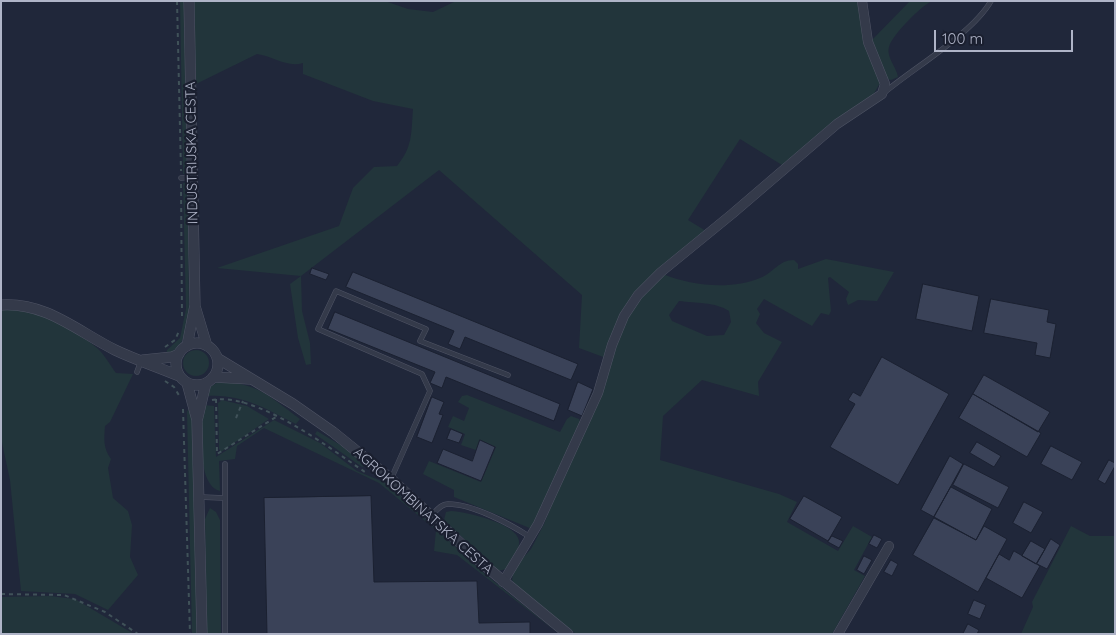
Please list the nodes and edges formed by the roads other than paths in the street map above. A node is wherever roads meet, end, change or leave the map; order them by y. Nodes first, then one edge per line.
1 (189, 1) edge
2 (862, 1) edge
3 (991, 1) edge
4 (882, 94) junction
5 (193, 177) junction
6 (181, 178) dead end
7 (1, 305) edge
8 (195, 305) junction
9 (187, 346) junction
10 (207, 346) junction
11 (178, 354) junction
12 (217, 358) junction
13 (142, 360) junction
14 (137, 372) dead end
15 (508, 375) dead end
16 (184, 379) junction
17 (249, 379) junction
18 (209, 380) junction
19 (198, 421) junction
20 (225, 464) dead end
21 (392, 479) junction
22 (199, 497) junction
23 (226, 498) junction
24 (432, 515) junction
25 (531, 538) junction
26 (889, 546) dead end
27 (503, 582) junction
28 (202, 634) edge
29 (224, 634) edge
30 (568, 634) edge
31 (838, 634) edge

1 - 5 street, INDUSTRIJSKA CESTA
2 - 4 street
3 - 4 lane
4 - 25 street
5 - 6 lane
5 - 8 street, INDUSTRIJSKA CESTA
7 - 13 street
8 - 9 street, INDUSTRIJSKA CESTA
8 - 10 street, INDUSTRIJSKA CESTA
9 - 10 street
9 - 11 street
10 - 12 street
11 - 13 street
11 - 16 street
12 - 17 street, AGROKOMBINATSKA CESTA
12 - 18 street
13 - 14 lane
13 - 16 street
15 - 21 lane
16 - 18 street
16 - 19 street
17 - 18 street, AGROKOMBINATSKA CESTA
17 - 21 street, AGROKOMBINATSKA CESTA
18 - 19 street
19 - 22 street
20 - 23 lane
21 - 24 street, AGROKOMBINATSKA CESTA
22 - 23 lane
22 - 28 street
23 - 29 lane
24 - 25 lane
24 - 27 street, AGROKOMBINATSKA CESTA
25 - 27 street
26 - 31 street
27 - 30 street, AGROKOMBINATSKA CESTA

